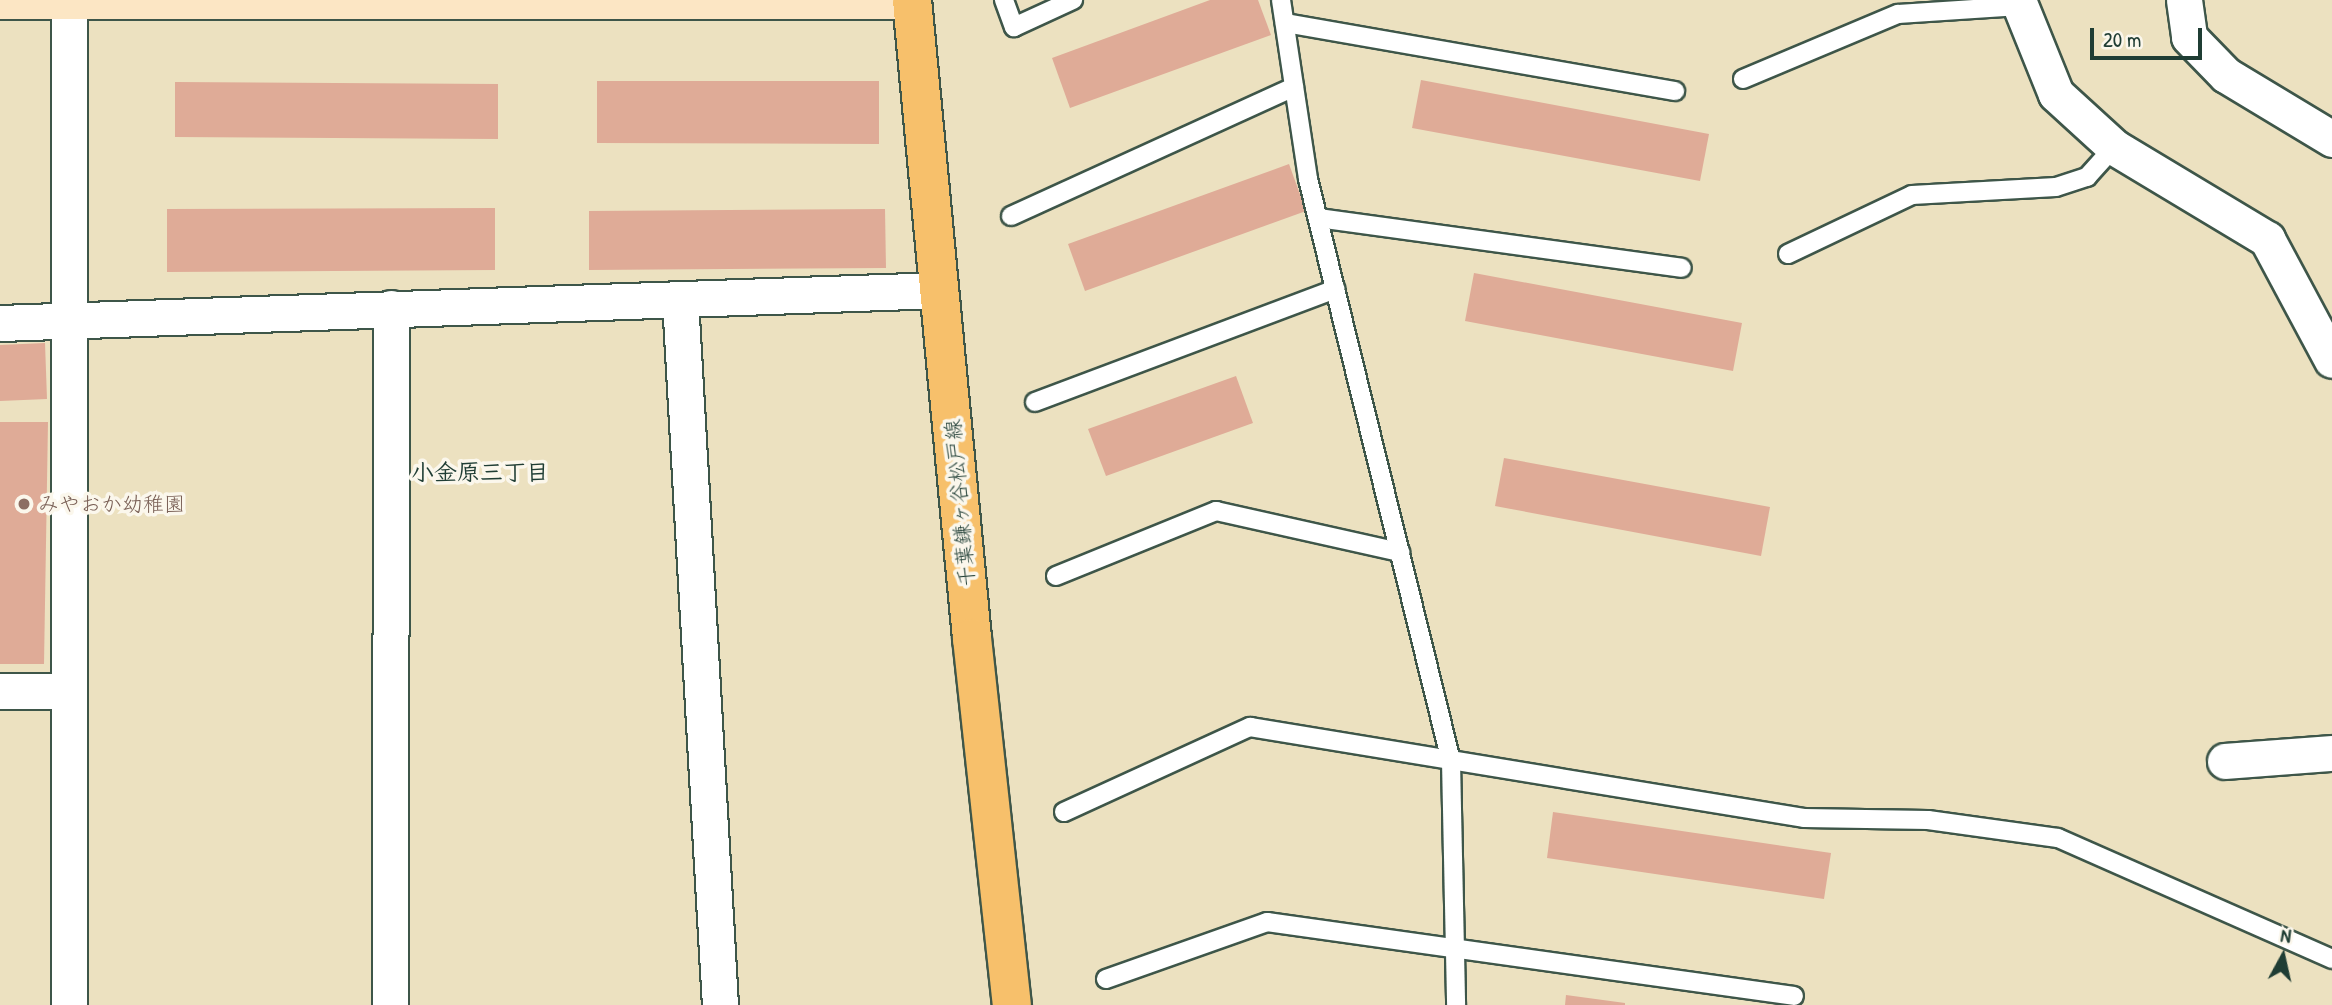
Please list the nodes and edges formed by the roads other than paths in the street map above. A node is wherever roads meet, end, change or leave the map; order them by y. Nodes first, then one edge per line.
1 (0, 0) edge
2 (899, 0) edge
3 (912, 0) edge
4 (1003, 0) edge
5 (1073, 0) edge
6 (1281, 0) edge
7 (2184, 0) edge
8 (69, 1) edge
9 (281, 1) edge
10 (2019, 3) edge
11 (1284, 23) junction
12 (1743, 79) dead end
13 (1294, 87) junction
14 (1675, 91) dead end
15 (2330, 134) edge
16 (2114, 147) junction
17 (1011, 216) dead end
18 (1318, 218) junction
19 (1787, 254) dead end
20 (1682, 268) dead end
21 (1335, 289) junction
22 (940, 290) junction
23 (680, 299) junction
24 (391, 308) junction
25 (71, 321) junction
26 (0, 323) edge
27 (2332, 360) edge
28 (1035, 402) dead end
29 (1400, 552) junction
30 (1056, 576) dead end
31 (0, 691) edge
32 (68, 691) junction
33 (2332, 753) edge
34 (1451, 761) junction
35 (2225, 761) dead end
36 (1063, 812) dead end
37 (1457, 949) junction
38 (2332, 959) edge
39 (1106, 979) dead end
40 (1794, 996) dead end
41 (69, 1005) edge
42 (390, 1005) edge
43 (720, 1005) edge
44 (1012, 1005) edge
45 (1456, 1005) edge

1 - 8 street
2 - 9 street
3 - 22 main road, 千葉鎌ヶ谷松戸線
4 - 5 lane
6 - 11 lane
7 - 15 street
8 - 9 street
8 - 25 street
10 - 12 lane
10 - 16 street
11 - 13 lane
11 - 14 lane
13 - 17 lane
13 - 18 lane
16 - 19 lane
16 - 27 street
18 - 20 lane
18 - 21 lane
21 - 28 lane
21 - 29 lane
22 - 23 street
22 - 44 main road, 千葉鎌ヶ谷松戸線
23 - 24 street
23 - 43 street
24 - 25 street
24 - 42 street
25 - 26 street
25 - 32 street
29 - 30 lane
29 - 34 lane
31 - 32 street
32 - 41 street
33 - 35 street
34 - 36 lane
34 - 37 lane
34 - 38 lane
37 - 39 lane
37 - 40 lane
37 - 45 lane

